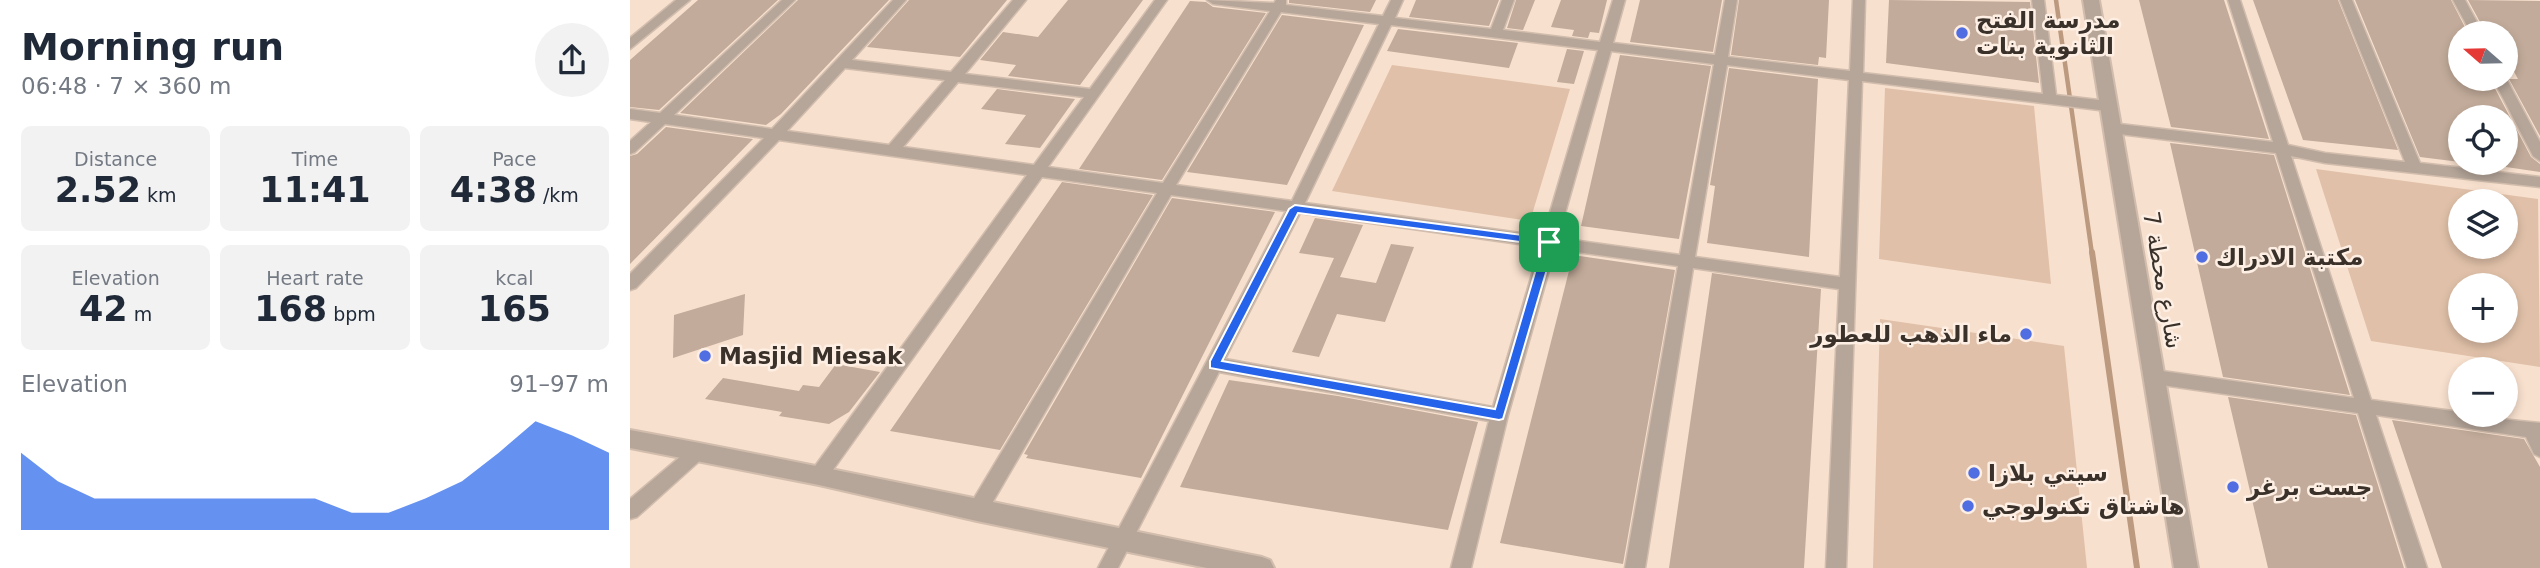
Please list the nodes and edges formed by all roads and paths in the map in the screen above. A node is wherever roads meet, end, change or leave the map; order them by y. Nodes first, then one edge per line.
1 (684, 0) edge
2 (789, 0) edge
3 (900, 0) edge
4 (1020, 0) edge
5 (1161, 0) edge
6 (1213, 0) edge
7 (1397, 0) edge
8 (1508, 0) edge
9 (1619, 0) edge
10 (1731, 0) edge
11 (1859, 0) edge
12 (2038, 0) edge
13 (2091, 0) edge
14 (2234, 0) edge
15 (2346, 0) edge
16 (2459, 0) edge
17 (1280, 4) edge
18 (2470, 21) edge
19 (1386, 22) junction
20 (1495, 35) junction
21 (630, 46) edge
22 (1606, 48) junction
23 (1720, 62) junction
24 (841, 63) junction
25 (954, 77) junction
26 (1857, 77) junction
27 (2506, 91) edge
28 (1092, 94) junction
29 (2050, 99) junction
30 (2107, 106) junction
31 (630, 114) edge
32 (663, 118) junction
33 (2111, 128) junction
34 (776, 134) junction
35 (2283, 148) junction
36 (630, 149) edge
37 (892, 151) junction
38 (2540, 156) edge
39 (2415, 169) junction
40 (1038, 172) junction
41 (2540, 181) edge
42 (1166, 190) junction
43 (1295, 209) junction
44 (1549, 242) junction
45 (1686, 263) junction
46 (630, 284) edge
47 (1848, 284) junction
48 (1214, 364) junction
49 (2155, 377) junction
50 (2365, 405) junction
51 (1499, 415) junction
52 (2536, 430) edge
53 (630, 439) edge
54 (2540, 449) edge
55 (699, 451) junction
56 (819, 475) junction
57 (630, 511) edge
58 (977, 511) junction
59 (1124, 540) junction
60 (1108, 568) edge
61 (1262, 568) edge
62 (1461, 568) edge
63 (1635, 568) edge
64 (1836, 568) edge
65 (2186, 568) edge
66 (2417, 568) edge

1 - 21 street
2 - 32 street
3 - 24 street
4 - 25 street
5 - 28 street
6 - 17 street
7 - 19 street
8 - 20 street
9 - 22 street
10 - 23 street
11 - 26 street
12 - 29 street
13 - 30 street, شارع محطة 7
14 - 35 street
15 - 39 street
16 - 18 street
17 - 19 street
17 - 42 street
19 - 20 street
19 - 43 street
20 - 22 street
22 - 23 street
22 - 44 street
23 - 26 street
23 - 45 street
24 - 25 street
24 - 34 street
25 - 28 street
25 - 37 street
26 - 29 street
26 - 47 street
27 - 38 street
28 - 40 street
29 - 30 street
30 - 33 street, شارع محطة 7
31 - 32 street
32 - 34 street
32 - 36 street
33 - 35 street
33 - 49 street, شارع محطة 7
34 - 37 street
34 - 46 street
35 - 39 street
35 - 50 street
37 - 40 street
39 - 41 street
40 - 42 street
40 - 56 street
42 - 43 street
42 - 58 street
43 - 44 street
43 - 48 street
44 - 45 street
44 - 51 street
45 - 47 street
45 - 63 street
47 - 64 street
48 - 51 street
48 - 59 street
49 - 50 street
49 - 65 street, شارع محطة 7
50 - 52 street
50 - 66 street
51 - 62 street
52 - 54 street
53 - 55 street
55 - 56 street
55 - 57 street
56 - 58 street
58 - 59 street
59 - 60 street
59 - 61 street

